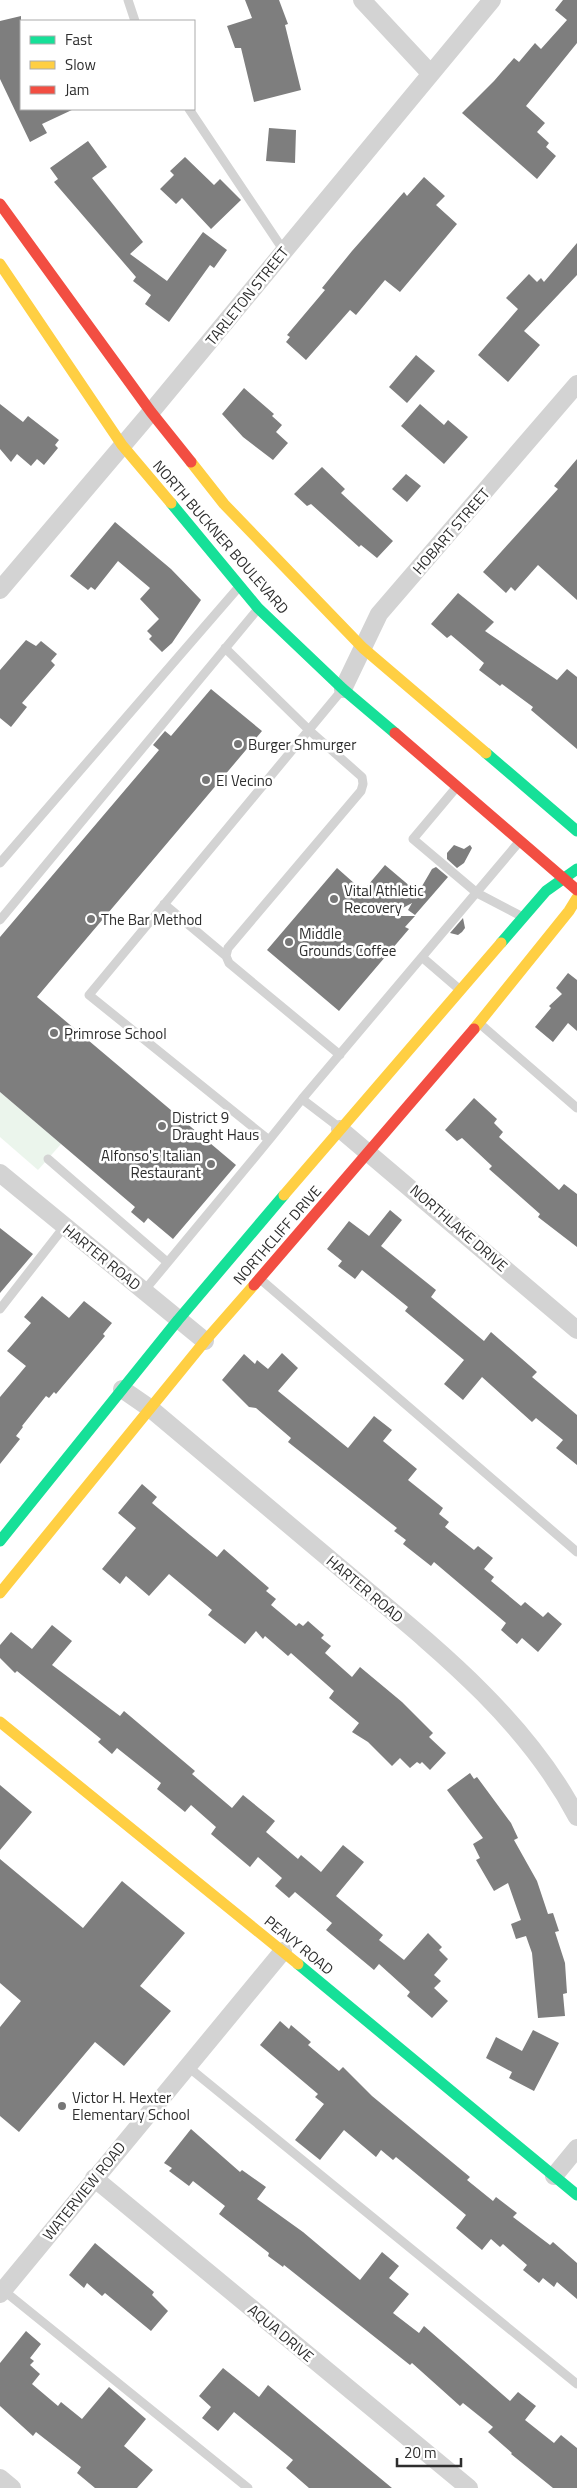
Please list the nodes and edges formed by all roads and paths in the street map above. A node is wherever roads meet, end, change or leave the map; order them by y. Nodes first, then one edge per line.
1 (128, 0) edge
2 (362, 0) edge
3 (492, 0) edge
4 (135, 20) edge
5 (430, 73) junction
6 (189, 110) edge
7 (0, 204) edge
8 (284, 250) junction
9 (0, 264) edge
10 (577, 384) edge
11 (151, 412) junction
12 (122, 445) junction
13 (240, 586) junction
14 (0, 590) edge
15 (258, 608) junction
16 (225, 648) junction
17 (363, 648) junction
18 (343, 689) junction
19 (310, 731) junction
20 (456, 788) junction
21 (577, 831) edge
22 (519, 842) junction
23 (0, 863) edge
24 (577, 869) edge
25 (563, 878) junction
26 (577, 890) edge
27 (477, 893) junction
28 (577, 898) edge
29 (164, 904) junction
30 (524, 918) junction
31 (0, 920) edge
32 (226, 956) junction
33 (423, 958) junction
34 (461, 991) junction
35 (478, 1022) junction
36 (340, 1055) junction
37 (302, 1099) junction
38 (577, 1108) edge
39 (340, 1129) junction
40 (269, 1140) junction
41 (369, 1152) junction
42 (48, 1159) dead end
43 (0, 1173) edge
44 (64, 1227) junction
45 (167, 1262) junction
46 (259, 1278) junction
47 (144, 1291) junction
48 (0, 1309) edge
49 (178, 1320) junction
50 (577, 1330) edge
51 (205, 1341) junction
52 (122, 1389) junction
53 (151, 1409) junction
54 (0, 1541) edge
55 (577, 1552) edge
56 (0, 1594) edge
57 (0, 1722) edge
58 (571, 1790) edge
59 (577, 1818) edge
60 (283, 1951) junction
61 (187, 2066) junction
62 (577, 2148) edge
63 (554, 2176) junction
64 (94, 2178) junction
65 (577, 2195) edge
66 (1, 2292) edge
67 (577, 2384) edge
68 (0, 2478) edge
69 (12, 2488) edge
70 (248, 2488) edge
71 (469, 2488) edge

1 - 4 lane
2 - 5 street
3 - 5 street, TARLETON STREET
5 - 8 street, TARLETON STREET
6 - 8 lane
7 - 11 street, NORTH BUCKNER BOULEVARD
8 - 11 street, TARLETON STREET
9 - 12 street, NORTH BUCKNER BOULEVARD
10 - 17 street, HOBART STREET
11 - 12 street, TARLETON STREET
11 - 17 street, NORTH BUCKNER BOULEVARD
12 - 13 street, NORTH BUCKNER BOULEVARD
12 - 14 street, TARLETON STREET
13 - 15 street, NORTH BUCKNER BOULEVARD
13 - 23 lane
15 - 16 lane
15 - 18 street, NORTH BUCKNER BOULEVARD
16 - 19 lane
16 - 31 lane
17 - 18 street, HOBART STREET
17 - 21 street, NORTH BUCKNER BOULEVARD
18 - 19 lane
18 - 20 street, NORTH BUCKNER BOULEVARD
19 - 29 lane
19 - 32 lane
20 - 22 street, NORTH BUCKNER BOULEVARD
20 - 27 lane
22 - 25 street, NORTH BUCKNER BOULEVARD
22 - 27 lane
24 - 25 street, NORTHCLIFF DRIVE
25 - 26 street, NORTH BUCKNER BOULEVARD
25 - 30 street, NORTHCLIFF DRIVE
27 - 30 lane
27 - 33 lane
28 - 35 street, NORTHCLIFF DRIVE
29 - 32 lane
29 - 40 lane
30 - 34 street, NORTHCLIFF DRIVE
32 - 36 lane
33 - 34 lane
33 - 36 lane
34 - 39 street, NORTHCLIFF DRIVE
35 - 38 lane
35 - 41 street, NORTHCLIFF DRIVE
36 - 37 lane
37 - 39 lane
37 - 40 lane
39 - 41 street, NORTHLAKE DRIVE
39 - 49 street, NORTHCLIFF DRIVE
40 - 45 lane
41 - 46 street, NORTHCLIFF DRIVE
41 - 50 street, NORTHLAKE DRIVE
42 - 45 lane
43 - 44 street, HARTER ROAD
44 - 47 street, HARTER ROAD
44 - 48 lane
45 - 47 lane
46 - 51 street, NORTHCLIFF DRIVE
46 - 55 lane
47 - 49 street, HARTER ROAD
49 - 51 street, HARTER ROAD
49 - 52 street, NORTHCLIFF DRIVE
51 - 53 street, NORTHCLIFF DRIVE
52 - 53 street, HARTER ROAD
52 - 54 street, NORTHCLIFF DRIVE
53 - 56 street, NORTHCLIFF DRIVE
53 - 58 street, HARTER ROAD
57 - 60 street, PEAVY ROAD
58 - 59 street, HARTER ROAD
60 - 61 street, WATERVIEW ROAD
60 - 63 street, PEAVY ROAD
61 - 64 street, WATERVIEW ROAD
61 - 67 lane
62 - 63 street
63 - 65 street, PEAVY ROAD
64 - 66 street, WATERVIEW ROAD
64 - 71 street, AQUA DRIVE
66 - 70 lane
68 - 69 street

